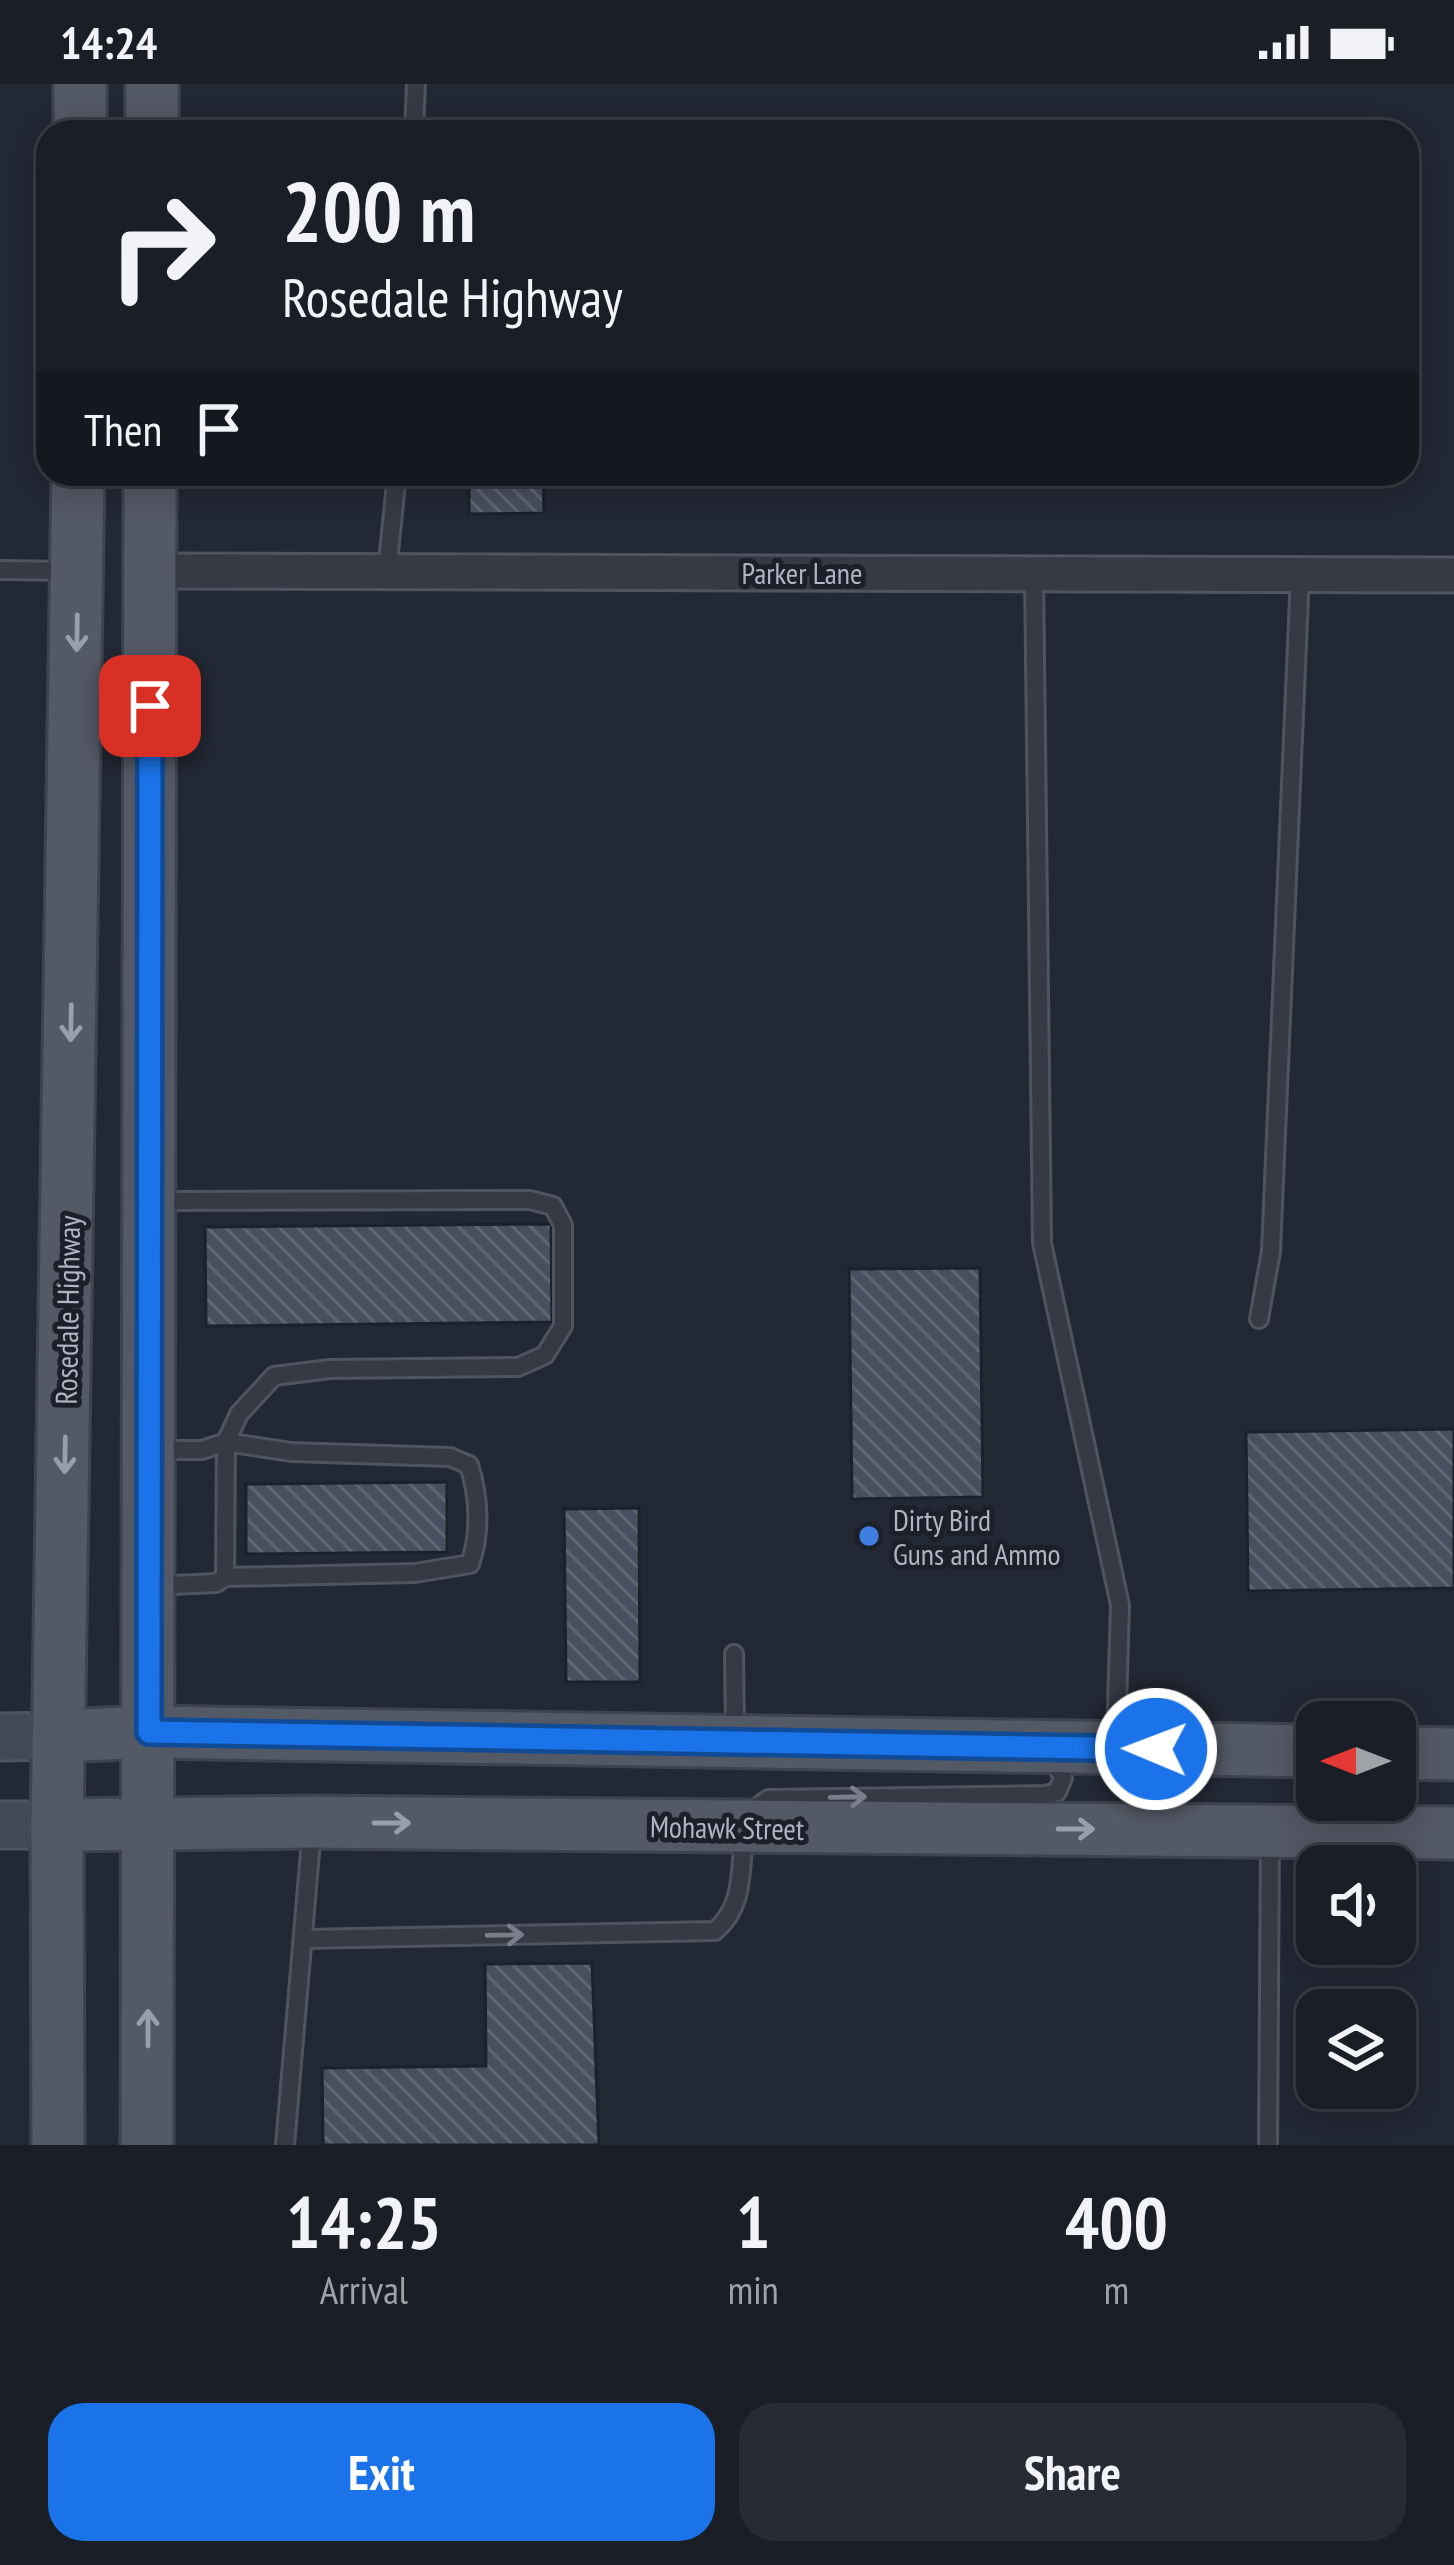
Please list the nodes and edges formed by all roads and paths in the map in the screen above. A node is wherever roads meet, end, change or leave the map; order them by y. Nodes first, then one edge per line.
1 (80, 84) edge
2 (152, 84) edge
3 (416, 84) edge
4 (80, 120) edge
5 (152, 120) edge
6 (414, 120) edge
7 (78, 486) edge
8 (150, 486) edge
9 (396, 486) edge
10 (0, 570) edge
11 (78, 571) junction
12 (150, 571) junction
13 (387, 571) junction
14 (1034, 573) junction
15 (1300, 574) junction
16 (1454, 575) edge
17 (149, 1201) junction
18 (1259, 1318) dead end
19 (226, 1442) junction
20 (149, 1450) junction
21 (225, 1577) junction
22 (149, 1586) junction
23 (734, 1654) dead end
24 (149, 1732) junction
25 (61, 1736) junction
26 (0, 1737) edge
27 (735, 1742) junction
28 (1046, 1747) junction
29 (1116, 1748) junction
30 (1296, 1751) edge
31 (1416, 1753) edge
32 (1454, 1754) edge
33 (149, 1821) junction
34 (313, 1822) junction
35 (0, 1825) edge
36 (57, 1825) junction
37 (745, 1828) junction
38 (1270, 1831) junction
39 (1454, 1833) edge
40 (304, 1939) junction
41 (58, 2145) edge
42 (147, 2145) edge
43 (285, 2145) edge
44 (1268, 2145) edge

1 - 4 main road
2 - 5 main road
3 - 6 lane
7 - 11 main road, Rosedale Highway
8 - 12 main road
9 - 13 lane
10 - 11 lane
11 -> 25 main road, Rosedale Highway
12 - 13 street, Parker Lane
12 - 17 main road
13 - 14 street, Parker Lane
14 - 15 street, Parker Lane
14 - 29 lane
15 - 16 street, Parker Lane
15 - 18 lane
17 - 19 lane
17 - 20 main road
19 - 20 lane
19 - 21 lane
19 - 21 lane
20 - 22 main road
21 - 22 lane
22 - 24 main road
23 - 27 lane
24 - 25 main road
24 - 27 main road
24 - 33 main road
25 - 26 main road
25 - 36 main road, Rosedale Highway
27 - 28 main road
28 - 29 main road
37 -> 28 lane
29 - 30 main road
31 - 32 main road
33 - 34 main road, Mohawk Street
33 - 36 main road, Mohawk Street
42 -> 33 main road
34 -> 37 main road, Mohawk Street
34 - 40 lane
35 - 36 main road, Mohawk Street
36 - 41 main road, Rosedale Highway
37 -> 38 main road, Mohawk Street
40 -> 37 lane
38 - 39 main road, Mohawk Street
38 - 44 lane
40 - 43 lane

